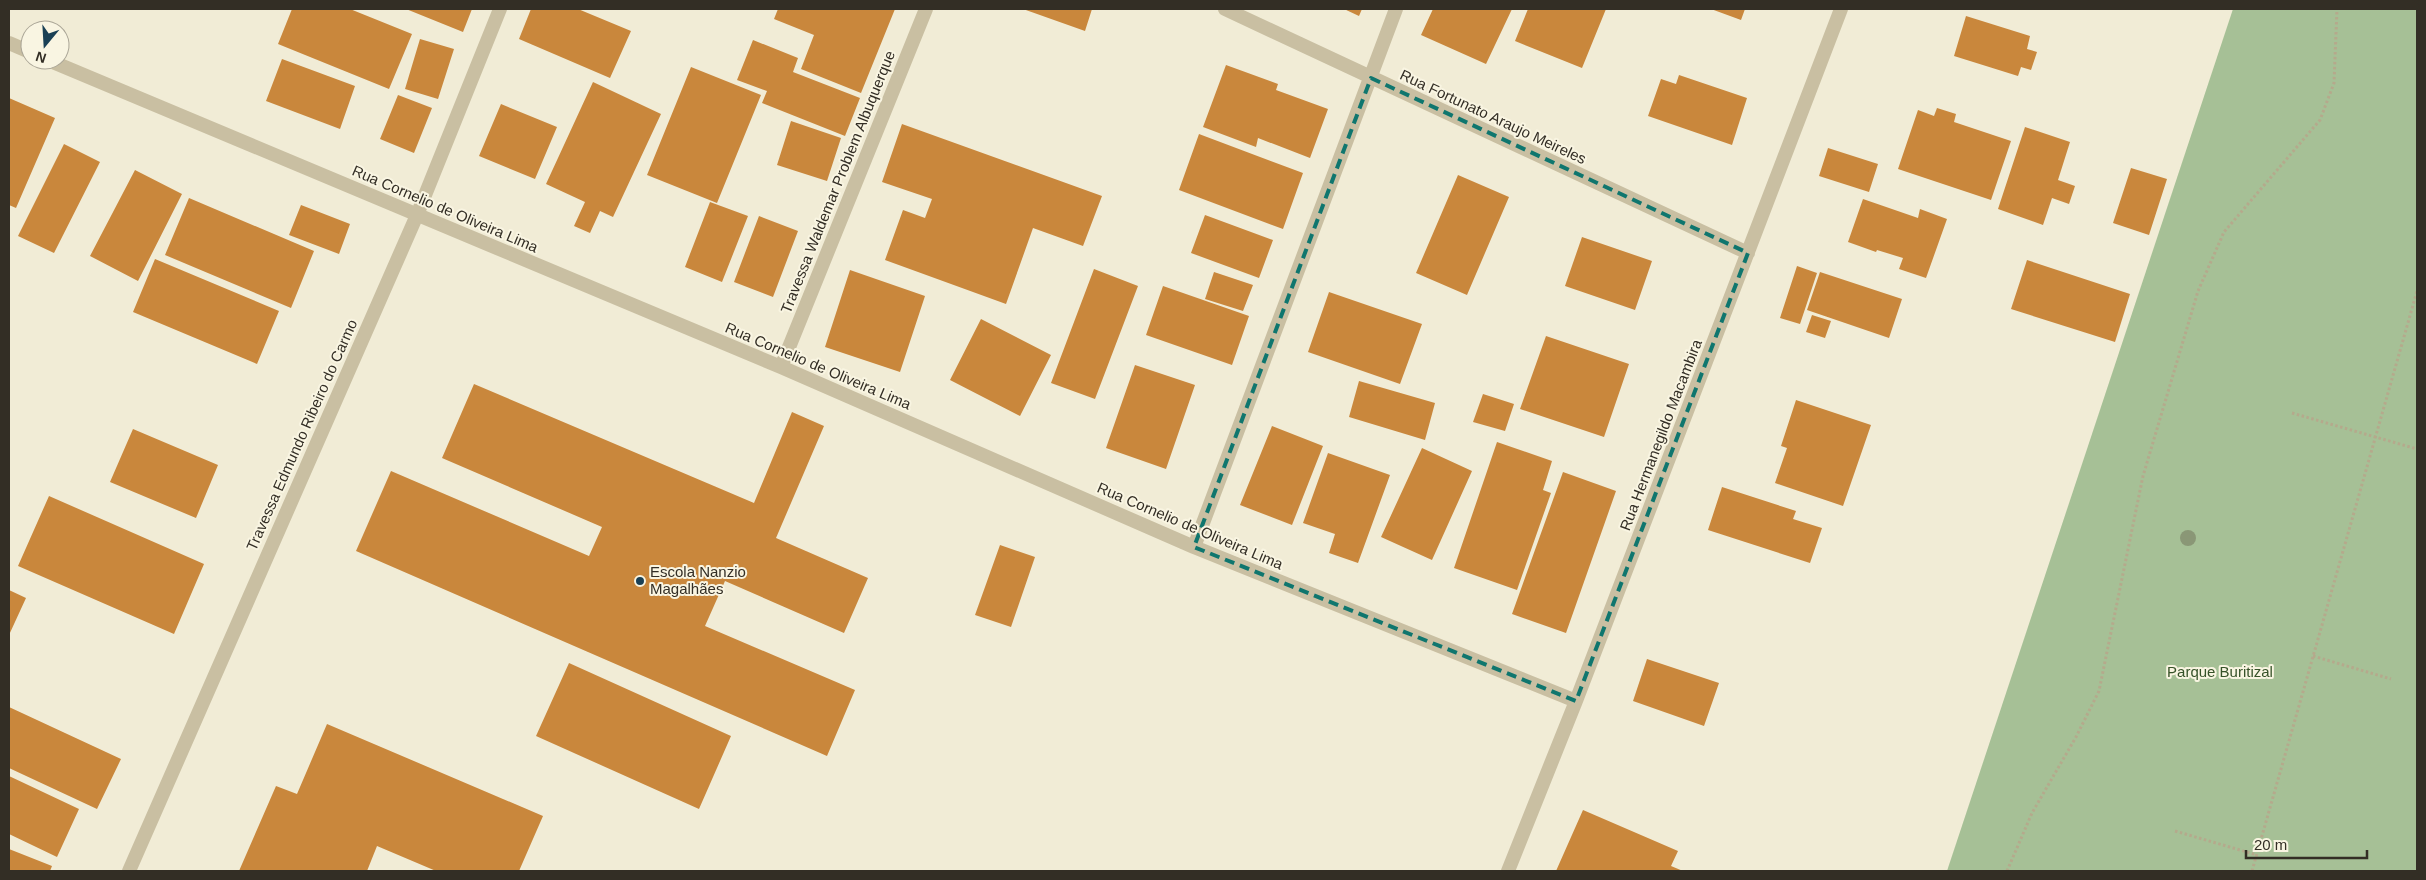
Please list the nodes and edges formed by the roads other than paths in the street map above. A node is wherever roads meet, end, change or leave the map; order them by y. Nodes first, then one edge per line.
1 (500, 9) edge
2 (926, 9) edge
3 (1225, 9) edge
4 (1396, 9) edge
5 (1841, 9) edge
6 (70, 69) edge
7 (1371, 78) junction
8 (417, 215) junction
9 (1748, 253) junction
10 (781, 367) junction
11 (1194, 547) junction
12 (1576, 701) junction
13 (129, 871) edge
14 (1508, 871) edge

1 - 8 street, Travessa Edmundo Ribeiro do Carmo
2 - 10 street, Travessa Waldemar Problem Albuquerque
3 - 7 street, Rua Fortunato Araujo Meireles
4 - 7 street
5 - 9 street, Rua Hermanegildo Macambira
6 - 8 street, Rua Cornelio de Oliveira Lima
7 - 9 street, Rua Fortunato Araujo Meireles
7 - 11 street
8 - 10 street, Rua Cornelio de Oliveira Lima
8 - 13 street, Travessa Edmundo Ribeiro do Carmo
9 - 12 street, Rua Hermanegildo Macambira
10 - 11 street, Rua Cornelio de Oliveira Lima
11 - 12 street, Rua Cornelio de Oliveira Lima
12 - 14 street, Rua Hermanegildo Macambira

